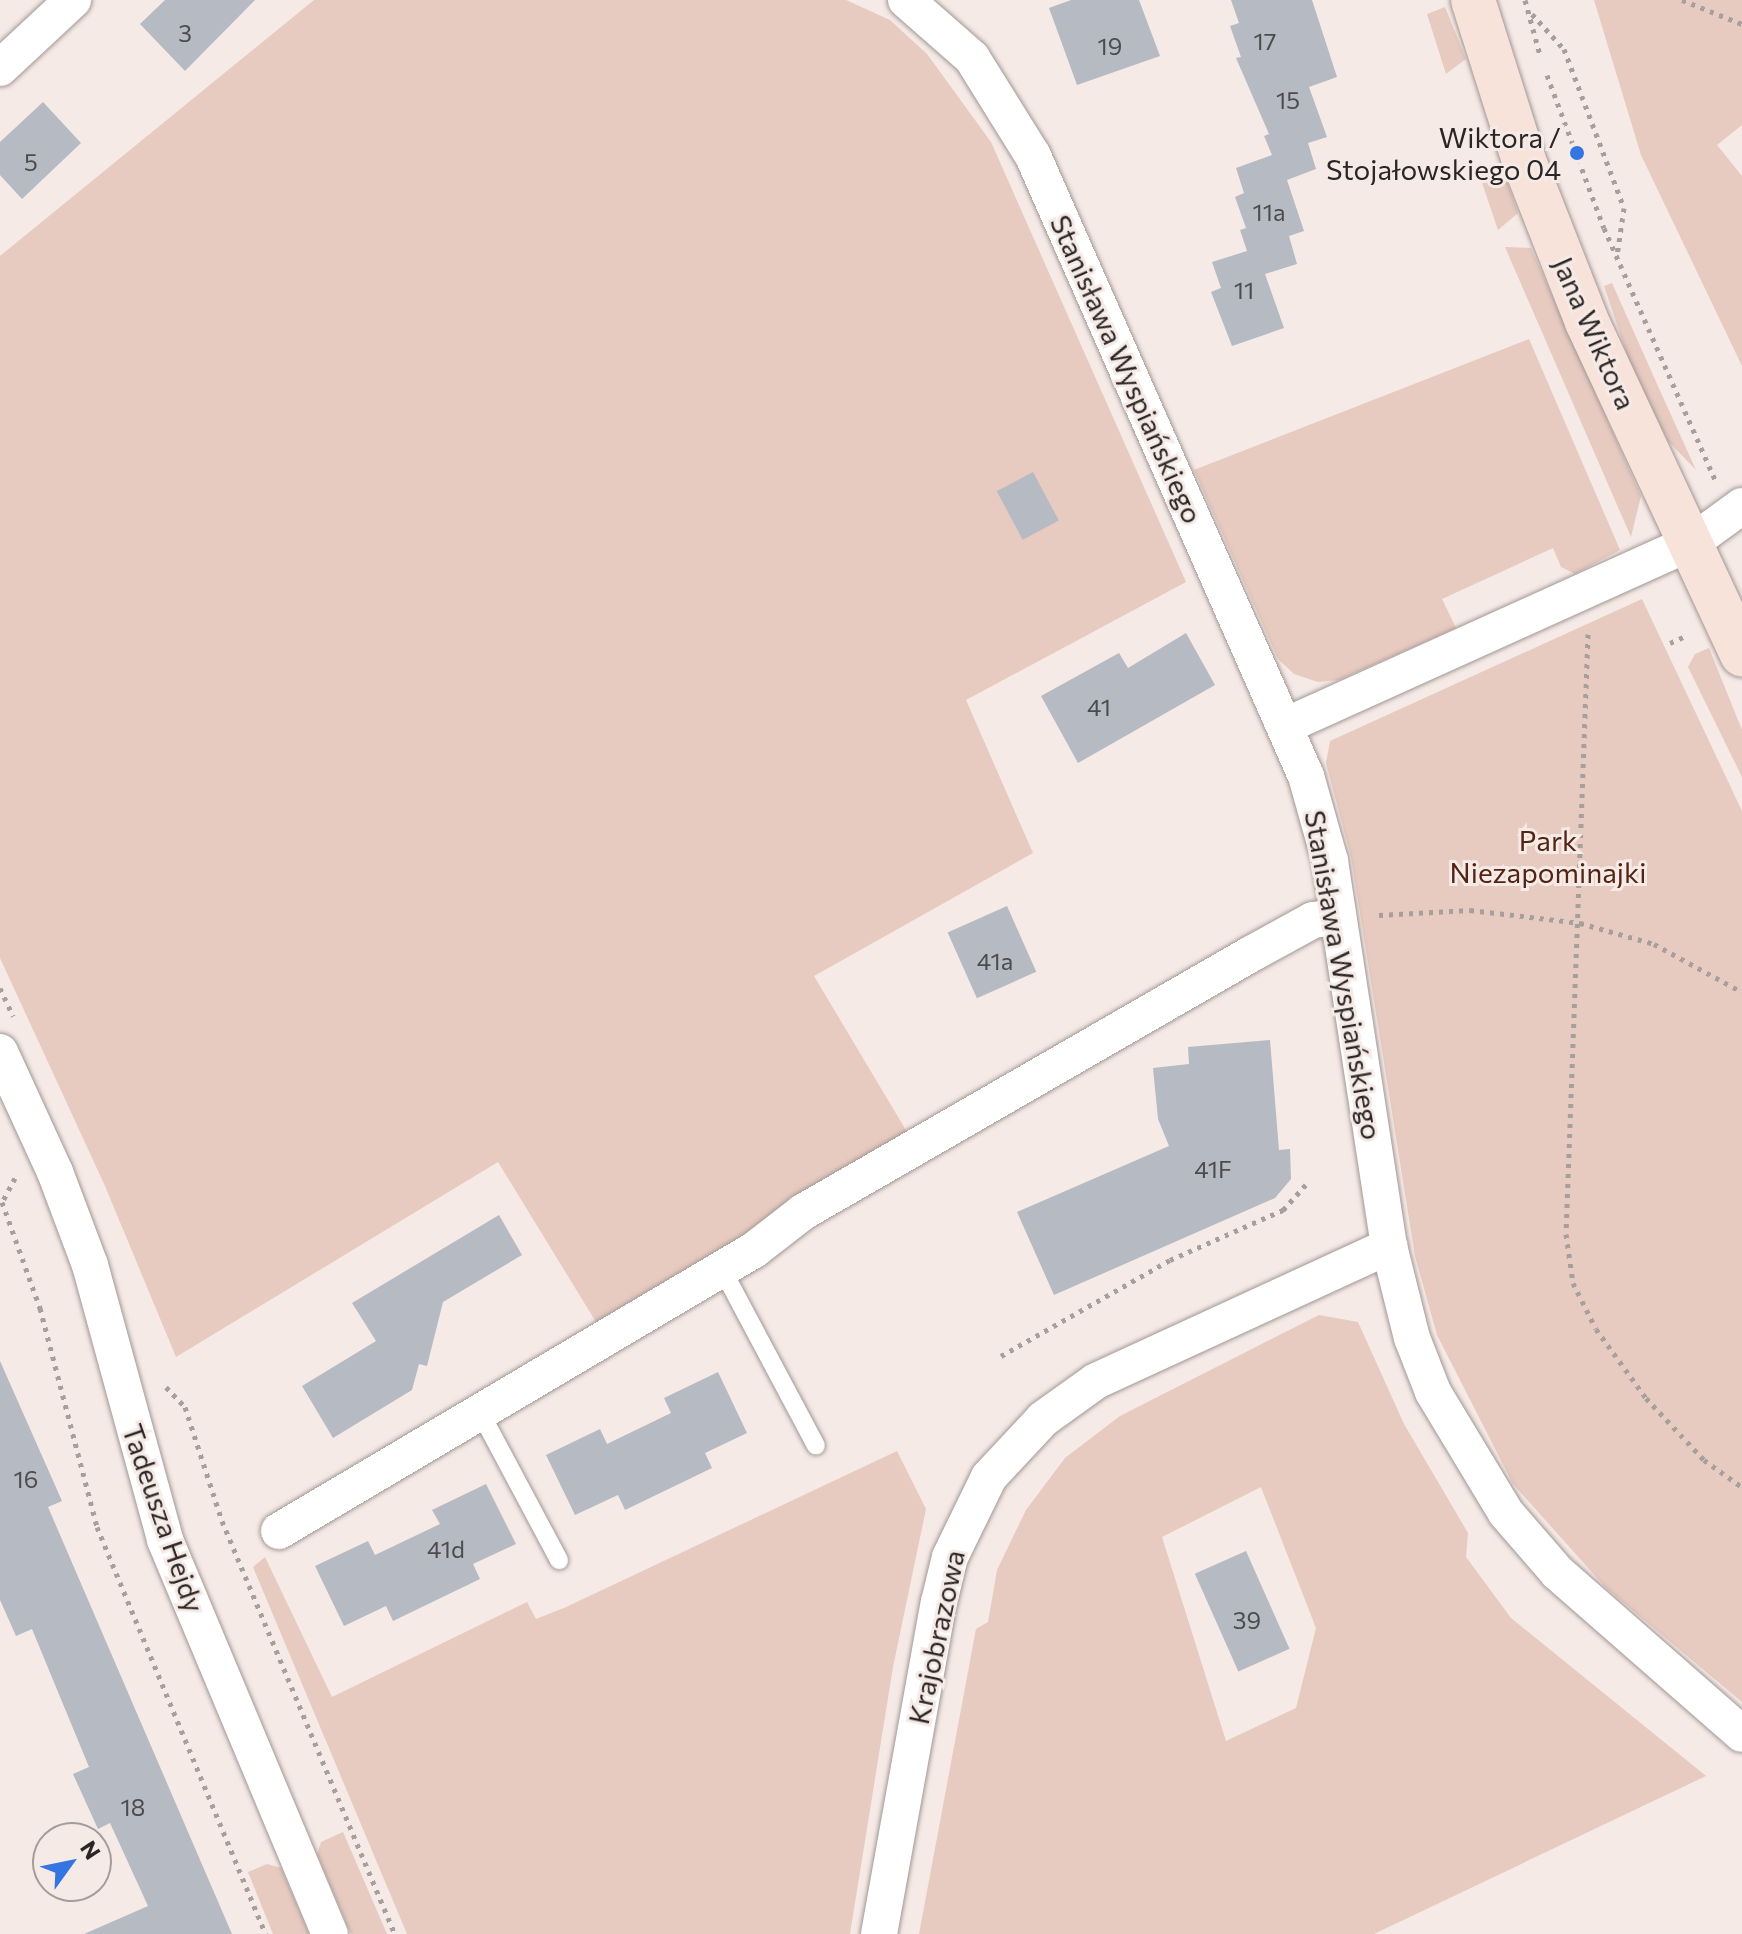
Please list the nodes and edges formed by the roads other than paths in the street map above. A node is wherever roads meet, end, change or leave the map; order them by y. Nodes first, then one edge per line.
1 (73, 0) edge
2 (906, 0) edge
3 (1473, 0) edge
4 (0, 68) edge
5 (1742, 506) edge
6 (1691, 543) junction
7 (1742, 655) edge
8 (1285, 726) junction
9 (1338, 917) junction
10 (10, 1041) edge
11 (1389, 1246) junction
12 (722, 1269) junction
13 (480, 1412) junction
14 (816, 1446) dead end
15 (279, 1531) dead end
16 (559, 1560) dead end
17 (1742, 1734) edge
18 (330, 1934) edge
19 (879, 1934) edge

1 - 4 street
2 - 8 street, Stanisława Wyspiańskiego
3 - 6 street, Jana Wiktora
5 - 6 street
6 - 7 street, Jana Wiktora
6 - 8 street
8 - 9 street, Stanisława Wyspiańskiego
9 - 11 street, Stanisława Wyspiańskiego
9 - 12 street
10 - 18 street, Tadeusza Hejdy
11 - 17 street, Stanisława Wyspiańskiego
11 - 19 street, Krajobrazowa
12 - 13 street
12 - 14 lane
13 - 15 street
13 - 16 lane

